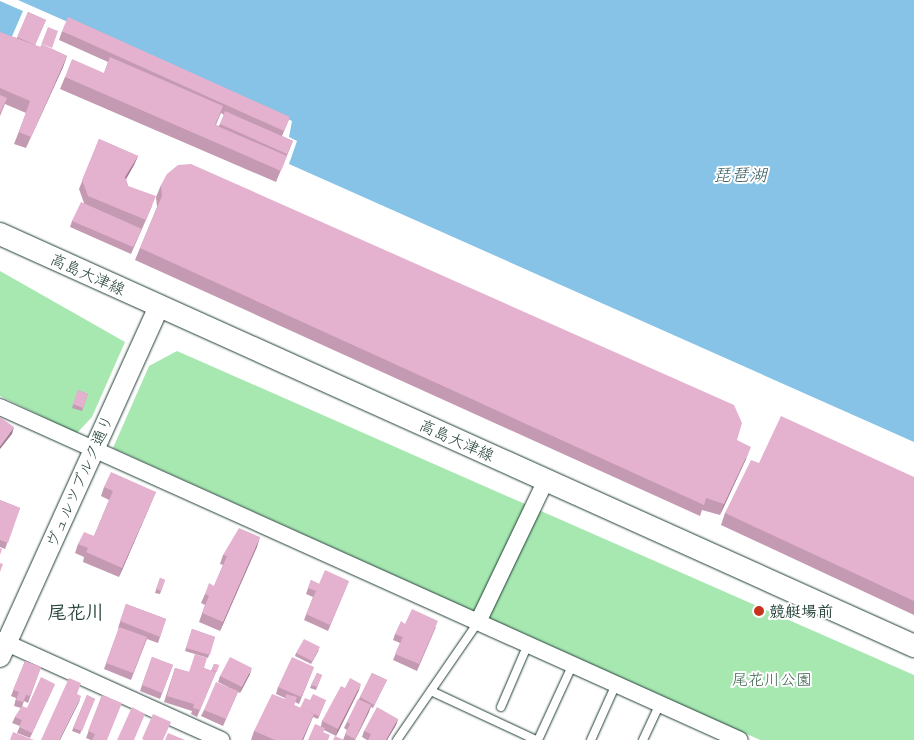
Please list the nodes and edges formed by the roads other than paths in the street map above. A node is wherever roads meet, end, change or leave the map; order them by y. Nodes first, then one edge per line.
1 (0, 234) edge
2 (159, 306) junction
3 (0, 407) edge
4 (92, 451) junction
5 (546, 480) junction
6 (478, 622) junction
7 (528, 644) junction
8 (914, 646) edge
9 (2, 647) edge
10 (573, 664) junction
11 (616, 684) junction
12 (431, 691) junction
13 (660, 704) junction
14 (501, 707) dead end
15 (221, 740) edge
16 (397, 740) edge
17 (537, 740) edge
18 (591, 740) edge
19 (643, 740) edge
20 (740, 740) edge

1 - 2 main road, 高島大津線
2 - 4 street, ヴュルツブルク通り
2 - 5 main road, 高島大津線
3 - 4 street
4 - 6 street
4 - 9 street, ヴュルツブルク通り
5 - 6 street
5 - 8 main road, 高島大津線
6 - 7 street
6 - 12 lane
7 - 10 street
7 - 14 lane
9 - 15 street
10 - 11 street
10 - 17 lane
11 - 13 street
11 - 18 lane
12 - 16 lane
12 - 17 lane
13 - 19 lane
13 - 20 street

